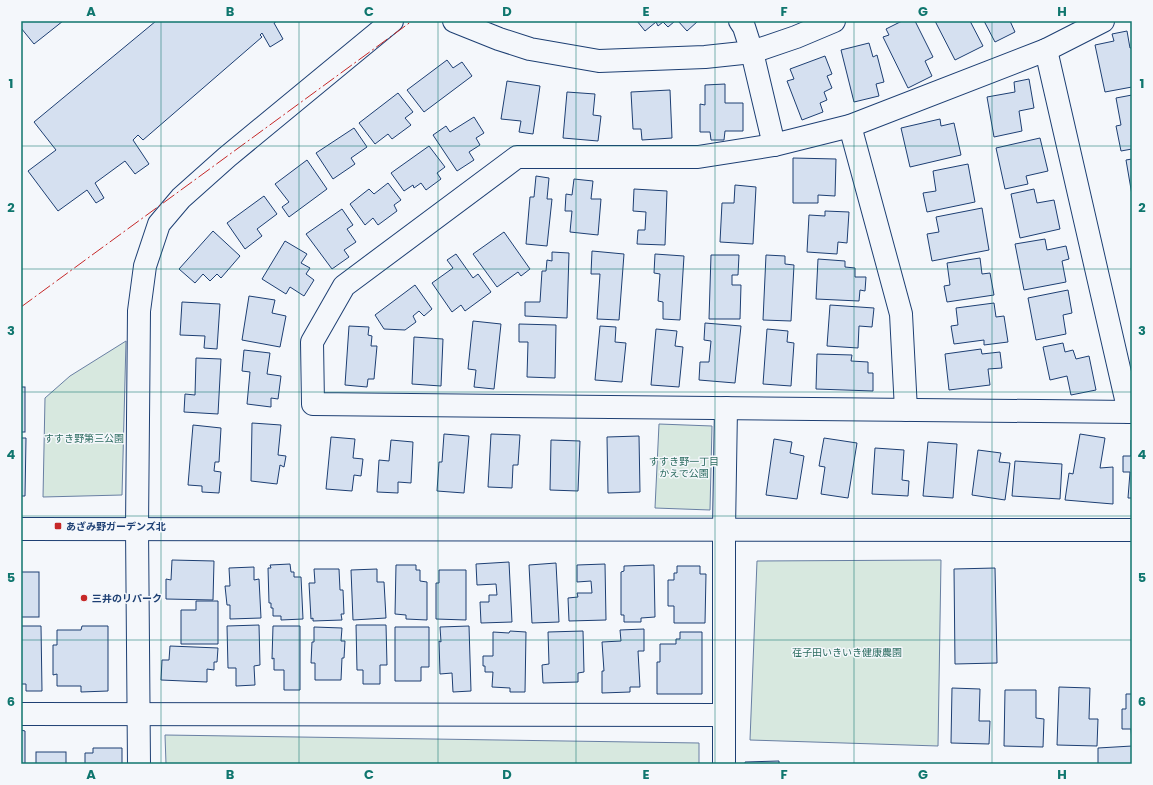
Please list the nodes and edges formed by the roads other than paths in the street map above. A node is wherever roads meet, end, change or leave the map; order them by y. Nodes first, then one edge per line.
1 (392, 21) edge
2 (454, 21) edge
3 (740, 21) edge
4 (834, 21) edge
5 (1103, 21) edge
6 (1046, 50) junction
7 (752, 52) junction
8 (850, 126) junction
9 (774, 145) junction
10 (726, 408) junction
11 (906, 410) junction
12 (1130, 412) edge
13 (137, 528) junction
14 (21, 529) edge
15 (724, 530) junction
16 (1132, 530) edge
17 (21, 714) edge
18 (139, 714) junction
19 (724, 715) junction
20 (139, 764) edge
21 (724, 764) edge

1 - 13 street
2 - 7 street
3 - 7 street
4 - 7 street
5 - 6 street
6 - 8 street
6 - 12 street
7 - 9 street
8 - 9 street
8 - 11 street
9 - 10 street
10 - 11 street
10 - 15 street
11 - 12 street
13 - 14 street
13 - 15 street
13 - 18 street
15 - 16 street
15 - 19 street
17 - 18 street
18 - 19 street
18 - 20 street
19 - 21 street

